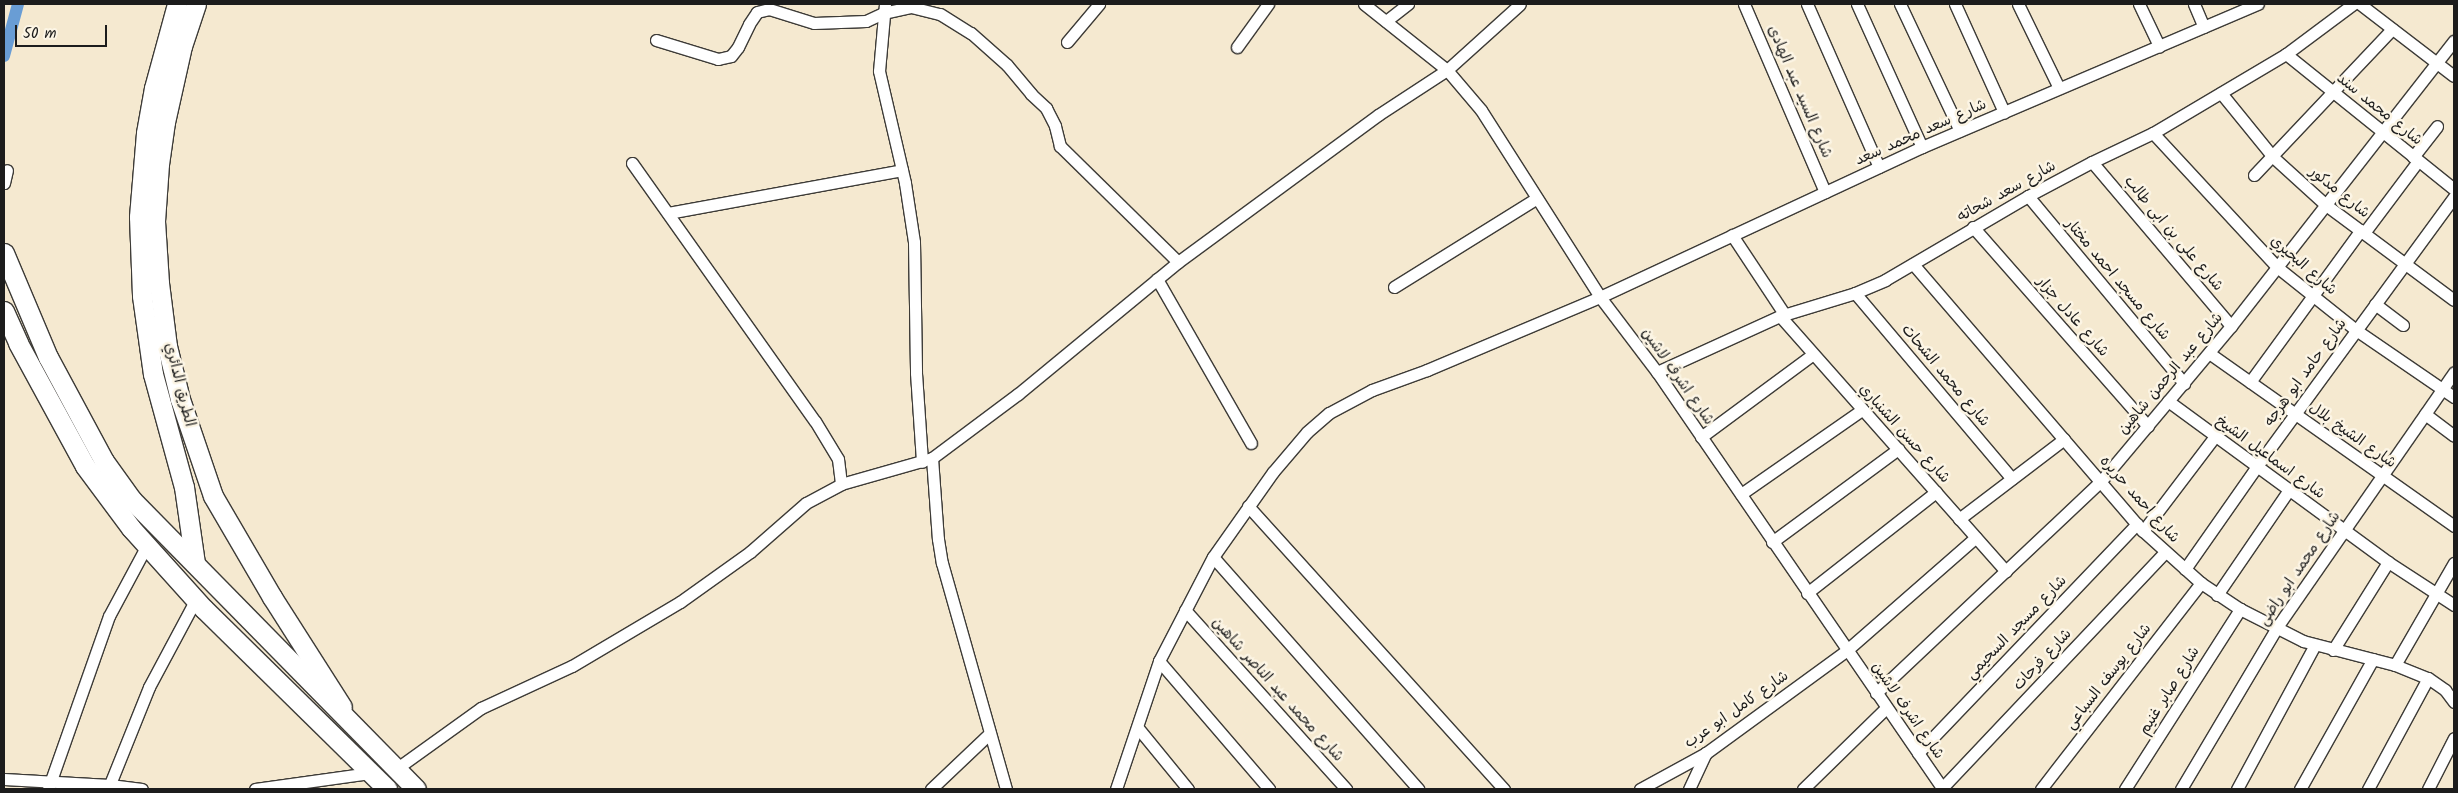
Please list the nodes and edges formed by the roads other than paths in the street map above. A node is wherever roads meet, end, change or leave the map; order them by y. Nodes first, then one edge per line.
1 (177, 4) edge
2 (196, 4) edge
3 (1099, 4) edge
4 (1268, 4) edge
5 (1364, 4) edge
6 (1408, 4) edge
7 (1520, 4) edge
8 (1744, 4) edge
9 (1807, 4) edge
10 (1857, 4) edge
11 (1900, 4) edge
12 (1955, 4) edge
13 (2139, 4) edge
14 (2194, 4) edge
15 (2258, 4) edge
16 (2353, 4) edge
17 (2360, 4) edge
18 (2021, 5) edge
19 (884, 8) edge
20 (1386, 20) junction
21 (2204, 27) junction
22 (2392, 29) junction
23 (656, 40) dead end
24 (2454, 41) edge
25 (1067, 42) dead end
26 (2159, 46) junction
27 (1237, 47) dead end
28 (2286, 54) junction
29 (2437, 63) junction
30 (1447, 70) junction
31 (2454, 76) edge
32 (164, 83) junction
33 (2059, 88) junction
34 (2221, 93) junction
35 (2333, 93) junction
36 (2004, 112) junction
37 (2437, 126) dead end
38 (1960, 131) junction
39 (2153, 133) junction
40 (2382, 133) junction
41 (1922, 147) junction
42 (2273, 158) junction
43 (2416, 159) junction
44 (2092, 162) junction
45 (632, 163) dead end
46 (1879, 167) junction
47 (7, 170) dead end
48 (902, 170) junction
49 (2254, 175) dead end
50 (4, 183) edge
51 (2454, 189) edge
52 (1825, 192) junction
53 (2028, 196) junction
54 (2454, 197) edge
55 (1537, 198) junction
56 (2326, 205) junction
57 (668, 213) junction
58 (1973, 227) junction
59 (2362, 232) junction
60 (1732, 235) junction
61 (4, 253) edge
62 (1178, 262) junction
63 (2406, 263) junction
64 (1913, 264) junction
65 (2277, 267) junction
66 (1158, 279) junction
67 (1394, 287) dead end
68 (1854, 293) junction
69 (1600, 297) junction
70 (2312, 297) junction
71 (2454, 300) edge
72 (2375, 304) junction
73 (4, 311) edge
74 (1782, 315) junction
75 (2403, 325) dead end
76 (2231, 326) junction
77 (2356, 330) junction
78 (156, 331) junction
79 (2209, 353) junction
80 (1813, 354) junction
81 (1657, 372) junction
82 (2454, 372) edge
83 (2250, 382) junction
84 (2184, 383) junction
85 (2442, 390) junction
86 (2454, 397) edge
87 (2168, 401) junction
88 (1862, 410) junction
89 (2294, 414) junction
90 (2425, 414) junction
91 (2148, 426) junction
92 (2215, 436) junction
93 (2454, 436) edge
94 (1701, 437) junction
95 (2064, 439) junction
96 (1251, 443) dead end
97 (1898, 449) junction
98 (927, 460) junction
99 (2257, 466) junction
100 (2382, 476) junction
101 (2012, 479) junction
102 (2101, 481) junction
103 (841, 484) junction
104 (2289, 490) junction
105 (1936, 492) junction
106 (1741, 494) junction
107 (1248, 506) junction
108 (1959, 518) junction
109 (2454, 526) edge
110 (2140, 527) junction
111 (2344, 530) junction
112 (1976, 537) junction
113 (1772, 542) junction
114 (146, 547) junction
115 (2165, 552) junction
116 (1213, 557) junction
117 (2388, 562) junction
118 (194, 563) junction
119 (2454, 563) edge
120 (2185, 569) junction
121 (2006, 571) junction
122 (2201, 583) junction
123 (1807, 593) junction
124 (2434, 594) junction
125 (2217, 595) junction
126 (196, 599) junction
127 (2454, 606) edge
128 (2240, 608) junction
129 (1186, 610) junction
130 (2277, 627) junction
131 (2316, 645) junction
132 (1847, 650) junction
133 (2333, 650) junction
134 (2373, 659) junction
135 (1160, 661) junction
136 (2395, 665) junction
137 (2428, 678) junction
138 (1876, 693) junction
139 (2453, 695) edge
140 (1886, 708) junction
141 (354, 727) junction
142 (1138, 728) junction
143 (990, 733) junction
144 (2454, 738) edge
145 (1706, 753) junction
146 (1918, 753) junction
147 (396, 769) junction
148 (370, 773) junction
149 (4, 779) edge
150 (50, 785) edge
151 (109, 787) edge
152 (142, 789) edge
153 (255, 789) edge
154 (387, 789) edge
155 (416, 789) edge
156 (931, 789) edge
157 (1006, 789) edge
158 (1116, 789) edge
159 (1188, 789) edge
160 (1269, 789) edge
161 (1346, 789) edge
162 (1418, 789) edge
163 (1504, 789) edge
164 (1640, 789) edge
165 (1689, 789) edge
166 (1803, 789) edge
167 (1943, 789) edge
168 (2041, 789) edge
169 (2125, 789) edge
170 (2182, 789) edge
171 (2237, 789) edge
172 (2300, 789) edge
173 (2368, 789) edge
174 (2428, 789) edge

1 - 32 main road, الطريق الدائري
2 - 32 main road, الطريق الدائري
3 - 25 street
4 - 27 street
5 - 20 street, شارع اشرف لاشين
6 - 20 street
7 - 30 street
8 - 52 street, شارع السيد عبد الهادى
9 - 46 street
10 - 41 street
11 - 38 street
12 - 36 street
13 - 26 street
14 - 21 street
15 - 21 street, شارع سعد محمد سعد
16 - 28 street, شارع سعد شحاته
17 - 22 street
18 - 33 street
19 - 23 street
19 - 48 street
19 - 62 street
20 - 30 street, شارع اشرف لاشين
21 - 26 street, شارع سعد محمد سعد
22 - 29 street
22 - 35 street
24 - 29 street, شارع عبد الرحمن شاهين
26 - 33 street, شارع سعد محمد سعد
28 - 34 street, شارع سعد شحاته
28 - 35 street, شارع محمد سند
29 - 31 street
29 - 40 street, شارع عبد الرحمن شاهين
30 - 55 street, شارع اشرف لاشين
30 - 62 street
32 - 78 main road, الطريق الدائري
33 - 36 street, شارع سعد محمد سعد
34 - 39 street, شارع سعد شحاته
34 - 42 street, شارع مدكور
35 - 40 street, شارع محمد سند
35 - 42 street
36 - 38 street, شارع سعد محمد سعد
37 - 43 street
38 - 41 street, شارع سعد محمد سعد
39 - 44 street, شارع سعد شحاته
39 - 65 street, شارع البحيري
40 - 43 street, شارع محمد سند
40 - 56 street, شارع عبد الرحمن شاهين
41 - 46 street, شارع سعد محمد سعد
42 - 49 street
42 - 56 street, شارع مدكور
43 - 51 street, شارع محمد سند
43 - 59 street
44 - 53 street, شارع سعد شحاته
44 - 76 street, شارع على بن ابى طالب
45 - 57 street
46 - 52 street, شارع سعد محمد سعد
47 - 50 street
48 - 57 street
48 - 98 street
52 - 60 street, شارع سعد محمد سعد
53 - 58 street, شارع سعد شحاته
53 - 84 street, شارع مسجد احمد مختار
54 - 63 street, شارع حامد ابو هرجه
55 - 67 street
55 - 69 street, شارع اشرف لاشين
56 - 59 street, شارع مدكور
56 - 65 street, شارع عبد الرحمن شاهين
57 - 103 street
58 - 64 street, شارع سعد شحاته
58 - 91 street, شارع عادل جزار
59 - 63 street, شارع مدكور
59 - 70 street
60 - 69 street, شارع سعد محمد سعد
60 - 74 street, شارع حسن الشنباري
61 - 118 main road, الطريق الدائري
62 - 66 street
63 - 71 street, شارع مدكور
63 - 72 street, شارع حامد ابو هرجه
64 - 68 street, شارع سعد شحاته
64 - 95 street, شارع احمد حريره
65 - 70 street, شارع البحيري
65 - 76 street, شارع عبد الرحمن شاهين
66 - 96 street
66 - 98 street
68 - 74 street, شارع سعد شحاته
68 - 101 street, شارع محمد الشحات
69 - 81 street, شارع اشرف لاشين
69 - 107 street, شارع سعد محمد سعد
70 - 77 street, شارع البحيري
70 - 83 street
72 - 75 street
72 - 77 street, شارع حامد ابو هرجه
73 - 114 main road
74 - 80 street, شارع حسن الشنباري
74 - 81 street, شارع سعد شحاته
76 - 79 street, شارع عبد الرحمن شاهين
77 - 85 street, شارع البحيري
77 - 89 street, شارع حامد ابو هرجه
78 - 118 main road, الطريق الدائري
78 - 141 main road, الطريق الدائري
79 - 83 street, شارع الشيخ بلال
79 - 84 street, شارع عبد الرحمن شاهين
80 - 88 street, شارع حسن الشنباري
80 - 94 street
81 - 94 street, شارع اشرف لاشين
82 - 85 street, شارع محمد ابو راضى
83 - 89 street, شارع الشيخ بلال
84 - 87 street, شارع عبد الرحمن شاهين
85 - 86 street, شارع البحيري
85 - 90 street, شارع محمد ابو راضى
87 - 91 street, شارع عبد الرحمن شاهين
87 - 92 street, شارع اسماعيل الشيخ
88 - 97 street, شارع حسن الشنباري
88 - 106 street
89 - 99 street, شارع حامد ابو هرجه
89 - 100 street, شارع الشيخ بلال
90 - 93 street
90 - 100 street, شارع محمد ابو راضى
91 - 102 street, شارع عبد الرحمن شاهين
92 - 99 street, شارع اسماعيل الشيخ
92 - 110 street, شارع مسجد السحيمي
94 - 106 street, شارع اشرف لاشين
95 - 101 street
95 - 102 street, شارع احمد حريره
97 - 105 street, شارع حسن الشنباري
97 - 113 street
98 - 103 street
98 - 143 street
99 - 104 street, شارع اسماعيل الشيخ
99 - 120 street, شارع حامد ابو هرجه
100 - 109 street, شارع الشيخ بلال
100 - 111 street, شارع محمد ابو راضى
101 - 108 street
102 - 110 street, شارع احمد حريره
102 - 121 street, شارع عبد الرحمن شاهين
103 - 147 street
104 - 111 street, شارع اسماعيل الشيخ
104 - 125 street
105 - 108 street, شارع حسن الشنباري
105 - 123 street
106 - 113 street, شارع اشرف لاشين
107 - 116 street, شارع سعد محمد سعد
107 - 163 street
108 - 112 street, شارع حسن الشنباري
110 - 115 street, شارع احمد حريره
110 - 146 street, شارع مسجد السحيمي
111 - 117 street, شارع اسماعيل الشيخ
111 - 130 street, شارع محمد ابو راضى
112 - 121 street, شارع حسن الشنباري
112 - 132 street, شارع كامل ابو عرب
113 - 123 street, شارع اشرف لاشين
114 - 126 main road
114 - 150 street
115 - 120 street, شارع احمد حريره
115 - 167 street, شارع فرحات
116 - 129 street, شارع سعد محمد سعد
116 - 162 street
117 - 124 street, شارع اسماعيل الشيخ
117 - 133 street
118 - 141 main road, الطريق الدائري
119 - 124 street
120 - 122 street, شارع احمد حريره
121 - 138 street, شارع عبد الرحمن شاهين
122 - 125 street, شارع احمد حريره
122 - 168 street, شارع يوسف السباعي
123 - 132 street, شارع اشرف لاشين
124 - 127 street, شارع اسماعيل الشيخ
124 - 136 street
125 - 128 street, شارع احمد حريره
126 - 148 main road
126 - 151 street
128 - 130 street, شارع احمد حريره
128 - 169 street, شارع صابر غنيم
129 - 135 street, شارع سعد محمد سعد
129 - 161 street, شارع محمد عبد الناصر شاهين
130 - 131 street, شارع احمد حريره
130 - 170 street, شارع محمد ابو راضى
131 - 133 street, شارع احمد حريره
131 - 171 street
132 - 138 street, شارع اشرف لاشين
132 - 145 street, شارع كامل ابو عرب
133 - 134 street, شارع احمد حريره
134 - 136 street, شارع احمد حريره
134 - 172 street
135 - 142 street, شارع سعد محمد سعد
135 - 160 street
136 - 137 street, شارع احمد حريره
137 - 139 street, شارع احمد حريره
137 - 173 street
138 - 140 street, شارع اشرف لاشين
140 - 146 street, شارع اشرف لاشين
140 - 166 street
141 - 147 main road, الطريق الدائري
142 - 158 street, شارع سعد محمد سعد
142 - 159 street
143 - 156 street
143 - 157 street
144 - 174 street
145 - 164 street, شارع كامل ابو عرب
145 - 165 street
146 - 167 street, شارع اشرف لاشين
147 - 155 main road, الطريق الدائري
148 - 153 street
148 - 154 main road
149 - 150 street
150 - 151 street
151 - 152 street

